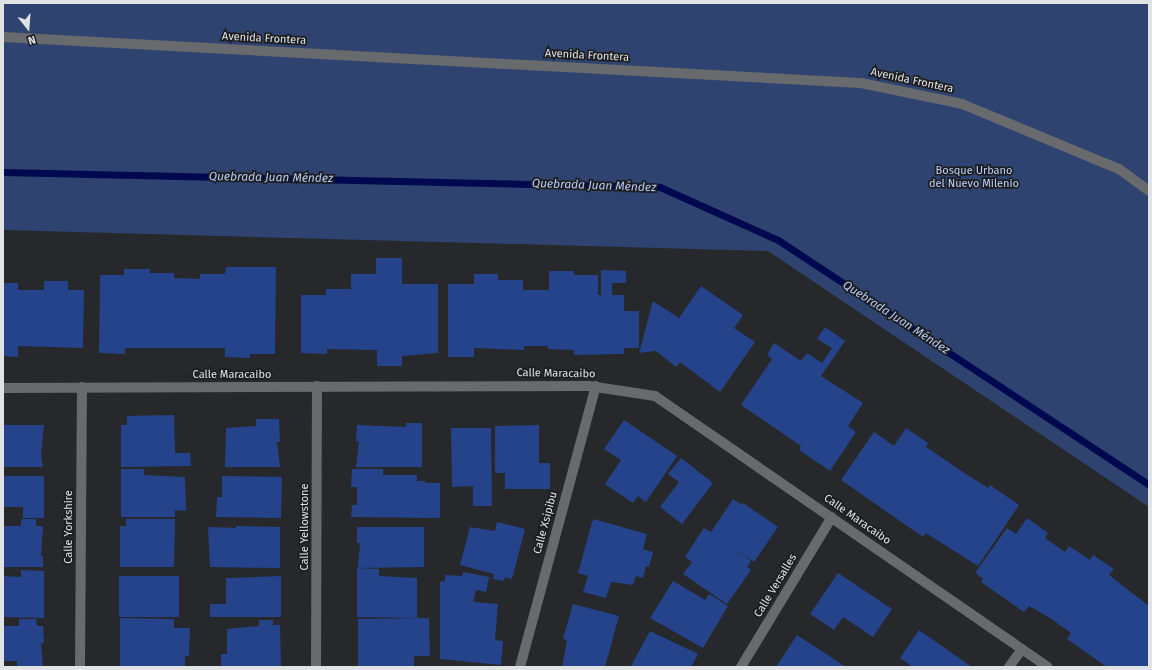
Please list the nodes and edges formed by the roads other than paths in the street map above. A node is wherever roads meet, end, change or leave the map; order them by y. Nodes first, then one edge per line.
1 (3, 37) edge
2 (1149, 191) edge
3 (317, 386) junction
4 (596, 386) junction
5 (82, 387) junction
6 (3, 388) edge
7 (832, 517) junction
8 (1022, 649) junction
9 (80, 667) edge
10 (316, 667) edge
11 (520, 667) edge
12 (741, 667) edge
13 (1009, 667) edge
14 (1048, 667) edge

1 - 2 street, Avenida Frontera
3 - 4 street, Calle Maracaibo
3 - 5 street, Calle Maracaibo
3 - 10 street, Calle Yellowstone
4 - 7 street, Calle Maracaibo
4 - 11 street, Calle Xsipibu
5 - 6 street, Calle Maracaibo
5 - 9 street, Calle Yorkshire
7 - 8 street, Calle Maracaibo
7 - 12 street, Calle Versalles
8 - 13 street
8 - 14 street, Calle Maracaibo

